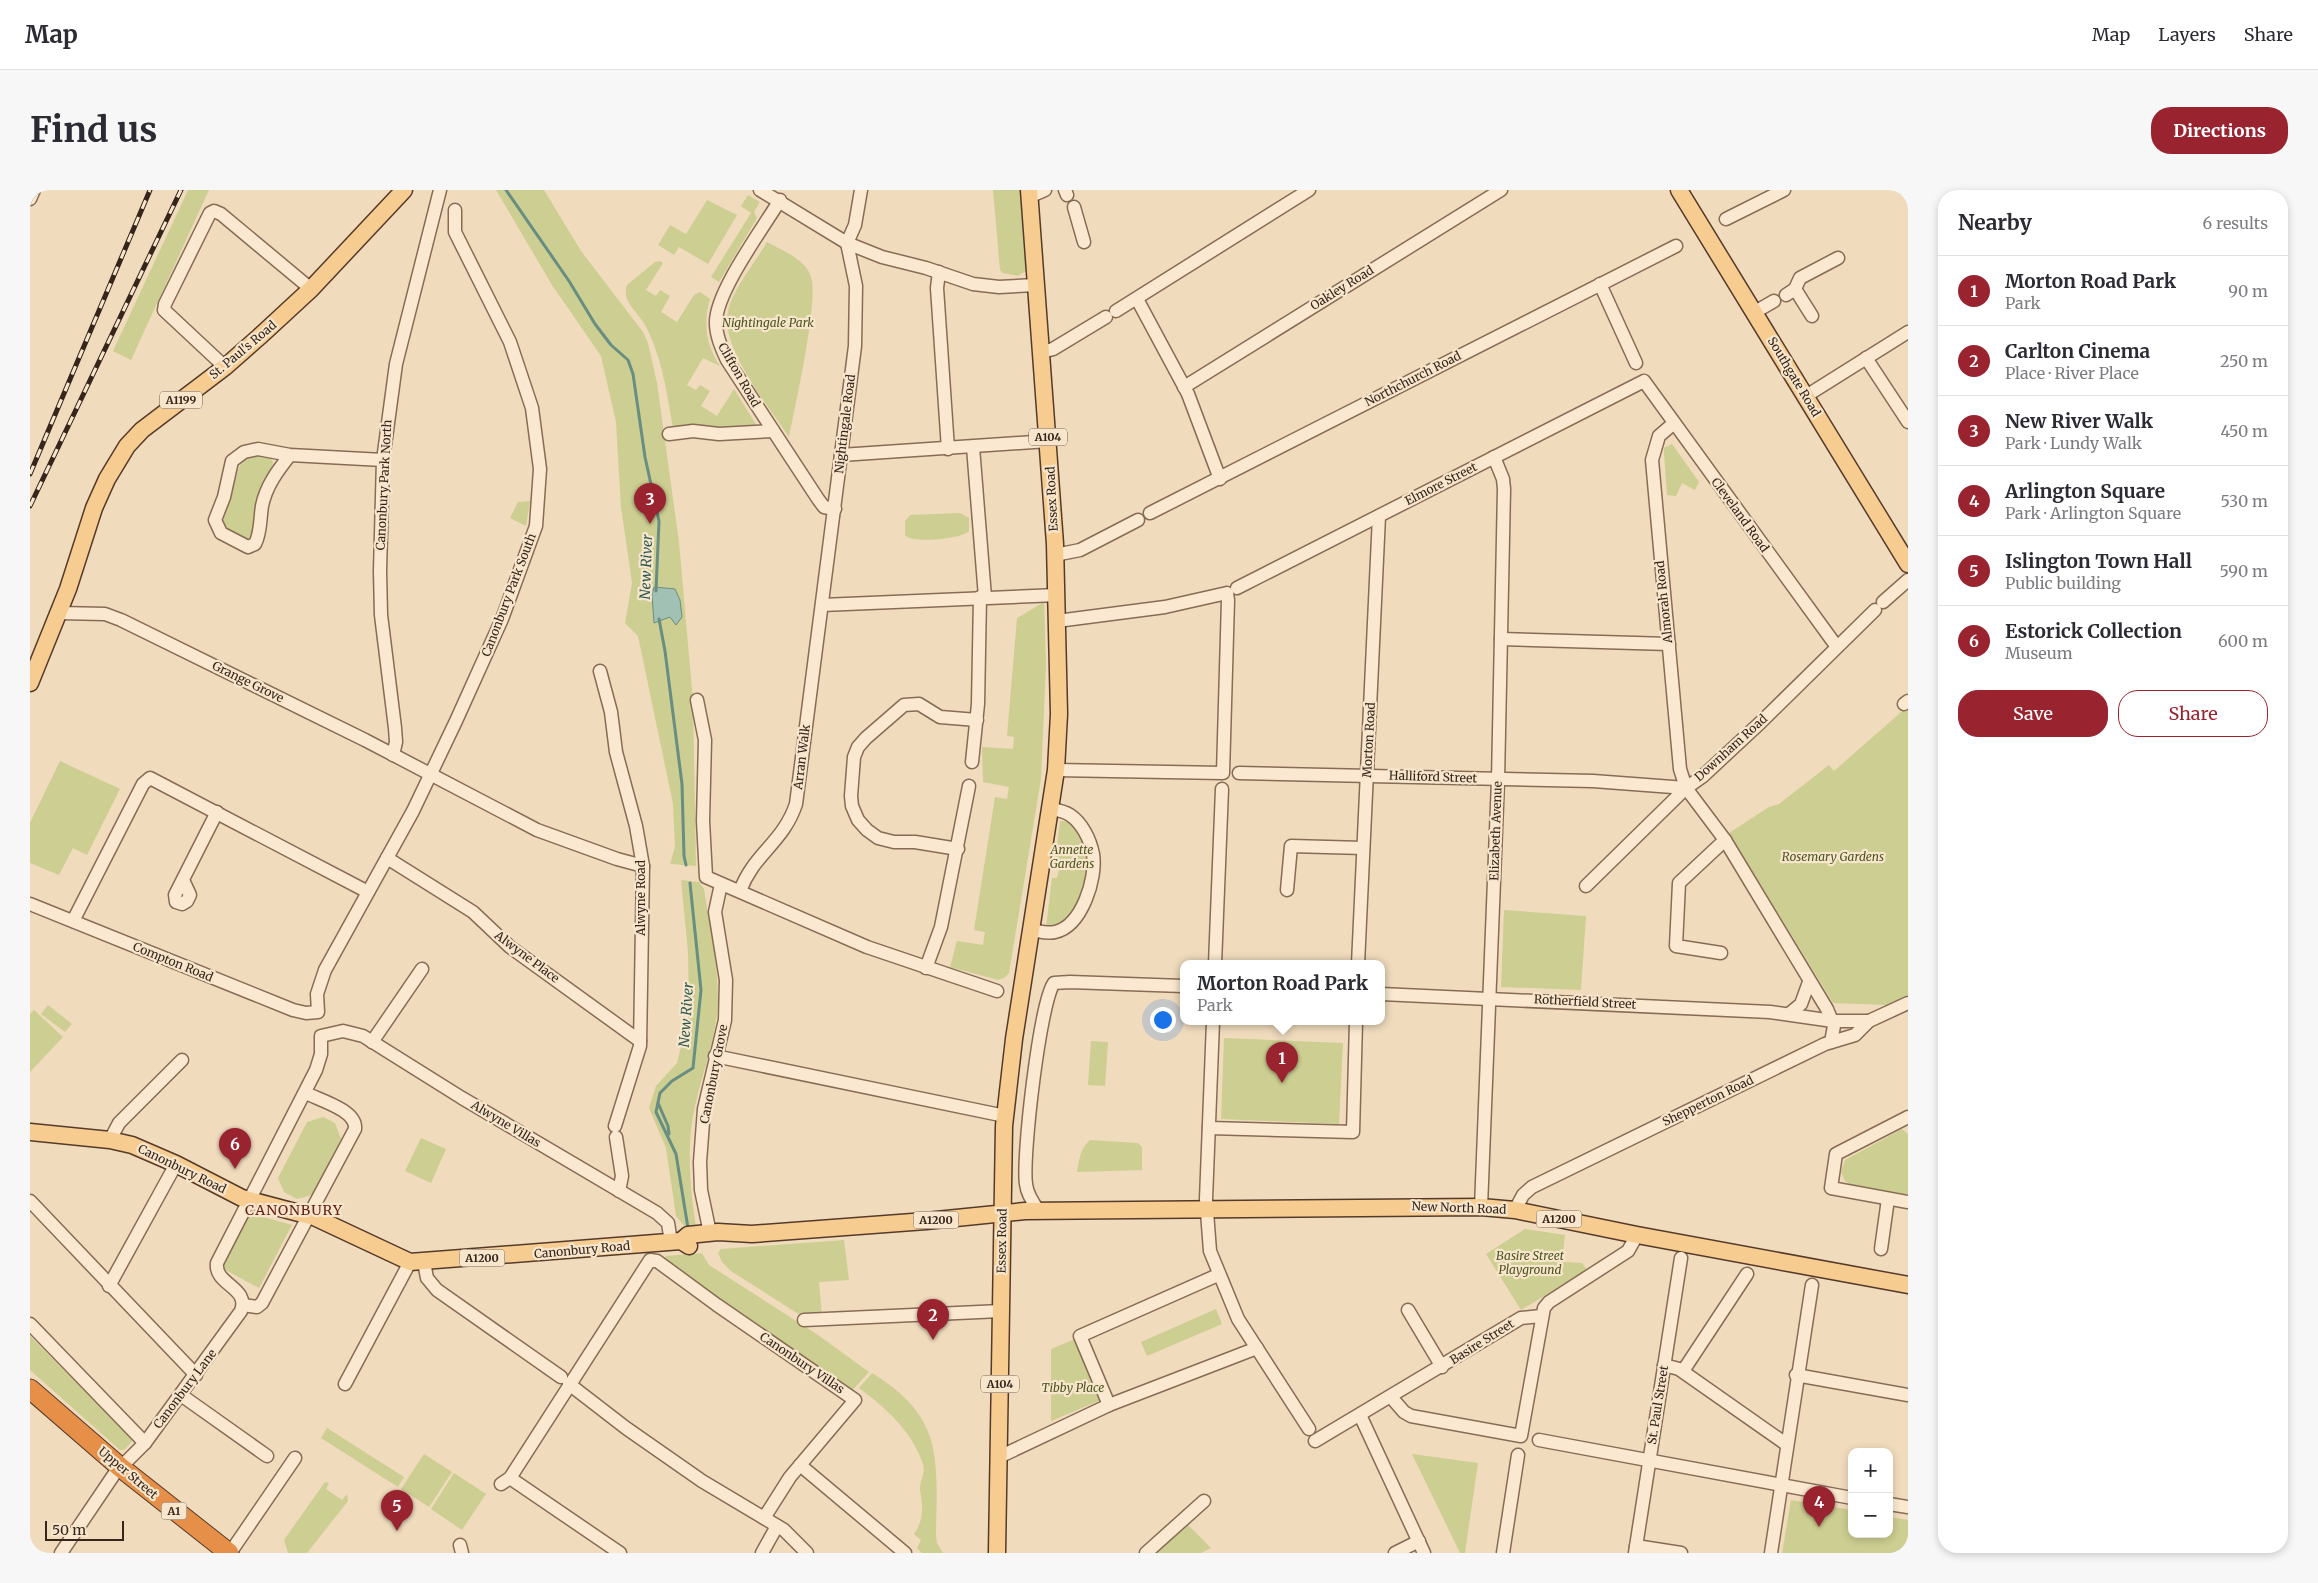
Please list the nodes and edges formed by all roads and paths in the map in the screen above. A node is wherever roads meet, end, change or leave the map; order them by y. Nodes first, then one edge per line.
1 (34, 190) edge
2 (404, 190) edge
3 (440, 190) edge
4 (760, 190) edge
5 (861, 190) edge
6 (1045, 190) edge
7 (1309, 190) edge
8 (1501, 190) edge
9 (1680, 190) edge
10 (1784, 190) edge
11 (1029, 194) edge
12 (30, 199) edge
13 (780, 200) junction
14 (1074, 207) dead end
15 (454, 210) dead end
16 (1726, 219) dead end
17 (1084, 242) dead end
18 (848, 243) junction
19 (1676, 246) dead end
20 (1838, 258) dead end
21 (939, 272) junction
22 (1600, 284) junction
23 (1036, 285) junction
24 (311, 289) junction
25 (1785, 295) junction
26 (1137, 299) junction
27 (1755, 312) junction
28 (1812, 316) dead end
29 (1908, 332) edge
30 (1042, 352) junction
31 (1866, 358) junction
32 (1636, 363) dead end
33 (225, 367) junction
34 (1644, 381) joint
35 (1184, 387) junction
36 (1806, 396) junction
37 (1908, 422) edge
38 (1674, 423) junction
39 (773, 431) junction
40 (669, 434) dead end
41 (1048, 441) junction
42 (974, 447) junction
43 (948, 449) junction
44 (290, 455) junction
45 (841, 455) junction
46 (1494, 457) junction
47 (383, 460) junction
48 (1220, 479) junction
49 (835, 509) junction
50 (1150, 513) dead end
51 (1379, 516) junction
52 (1138, 520) dead end
53 (1055, 555) junction
54 (1908, 564) edge
55 (1908, 580) edge
56 (1232, 590) junction
57 (1057, 595) junction
58 (982, 597) junction
59 (822, 605) junction
60 (59, 613) junction
61 (1057, 621) junction
62 (1501, 640) junction
63 (1669, 644) junction
64 (1838, 647) junction
65 (34, 658) edge
66 (600, 671) dead end
67 (30, 683) edge
68 (697, 700) dead end
69 (977, 720) junction
70 (393, 755) junction
71 (972, 762) dead end
72 (1056, 770) junction
73 (1239, 773) dead end
74 (430, 775) junction
75 (1367, 776) junction
76 (1498, 780) junction
77 (969, 786) dead end
78 (1686, 788) junction
79 (1222, 789) dead end
80 (1051, 809) junction
81 (217, 812) junction
82 (1725, 840) junction
83 (1364, 848) junction
84 (958, 849) junction
85 (387, 858) junction
86 (642, 866) junction
87 (183, 880) dead end
88 (721, 884) junction
89 (1586, 886) dead end
90 (1287, 890) dead end
91 (740, 891) junction
92 (368, 892) junction
93 (30, 904) edge
94 (73, 921) junction
95 (1032, 930) junction
96 (1721, 953) dead end
97 (1215, 960) edge
98 (1358, 960) edge
99 (926, 968) junction
100 (422, 969) dead end
101 (1809, 982) junction
102 (1180, 986) edge
103 (997, 991) dead end
104 (1385, 994) edge
105 (1489, 997) junction
106 (1908, 1003) edge
107 (318, 1012) joint
108 (1789, 1014) junction
109 (1833, 1021) junction
110 (1869, 1021) junction
111 (1213, 1025) edge
112 (1356, 1025) edge
113 (640, 1041) junction
114 (372, 1042) junction
115 (1831, 1042) junction
116 (716, 1056) junction
117 (182, 1060) dead end
118 (306, 1093) junction
119 (1005, 1116) junction
120 (1908, 1117) edge
121 (1209, 1128) junction
122 (30, 1132) edge
123 (110, 1140) junction
124 (176, 1164) junction
125 (619, 1191) junction
126 (1888, 1199) junction
127 (30, 1201) edge
128 (250, 1202) junction
129 (1908, 1202) edge
130 (1481, 1207) junction
131 (1206, 1210) junction
132 (1515, 1210) junction
133 (1039, 1211) junction
134 (1002, 1213) junction
135 (309, 1216) junction
136 (710, 1233) junction
137 (752, 1234) junction
138 (1636, 1235) junction
139 (676, 1242) junction
140 (1881, 1250) dead end
141 (1681, 1258) dead end
142 (417, 1262) junction
143 (1747, 1274) dead end
144 (1218, 1275) junction
145 (1908, 1284) edge
146 (1812, 1285) dead end
147 (109, 1286) junction
148 (243, 1305) junction
149 (1408, 1310) dead end
150 (1001, 1311) junction
151 (1541, 1316) junction
152 (804, 1320) dead end
153 (30, 1324) edge
154 (1257, 1348) junction
155 (1664, 1365) junction
156 (1442, 1368) junction
157 (1683, 1371) junction
158 (196, 1375) junction
159 (1796, 1375) junction
160 (565, 1380) junction
161 (345, 1384) dead end
162 (30, 1389) edge
163 (181, 1394) junction
164 (1908, 1395) edge
165 (1391, 1397) junction
166 (1109, 1405) junction
167 (1360, 1415) junction
168 (1309, 1429) dead end
169 (1539, 1440) dead end
170 (1315, 1441) dead end
171 (145, 1443) junction
172 (1786, 1444) junction
173 (1518, 1455) dead end
174 (267, 1456) dead end
175 (999, 1457) junction
176 (295, 1458) dead end
177 (1650, 1460) junction
178 (800, 1465) junction
179 (120, 1467) junction
180 (1780, 1484) junction
181 (1848, 1497) edge
182 (1204, 1500) dead end
183 (1893, 1505) edge
184 (1908, 1507) edge
185 (764, 1518) junction
186 (777, 1526) junction
187 (1419, 1541) junction
188 (1636, 1549) edge
189 (62, 1553) edge
190 (230, 1553) edge
191 (620, 1553) edge
192 (762, 1553) edge
193 (807, 1553) edge
194 (905, 1553) edge
195 (997, 1553) edge
196 (1146, 1553) edge
197 (1396, 1553) edge
198 (1424, 1553) edge
199 (1503, 1553) edge
200 (1681, 1553) edge
201 (1771, 1553) edge

1 - 12 street
2 - 24 main road, St. Paul's Road / A1199
3 - 47 street, Canonbury Park North
4 - 13 street
5 - 18 street
6 - 11 street
7 - 26 street
8 - 35 street, Oakley Road
9 - 27 main road, Southgate Road
10 - 16 street
11 - 23 main road, Essex Road / A104
13 - 18 street
13 - 39 street, Clifton Road
14 - 17 street
15 - 74 street, Canonbury Park South
18 - 21 street
18 - 45 street, Nightingale Road
19 - 22 street, Northchurch Road
20 - 25 street
21 - 23 street
21 - 43 street
22 - 32 street
22 - 48 street, Northchurch Road
23 - 30 main road, Essex Road / A104
24 - 33 main road, St. Paul's Road / A1199
24 - 33 street
25 - 27 street
25 - 28 street
26 - 30 street
26 - 35 street
27 - 36 main road, Southgate Road
29 - 31 street
30 - 41 main road, Essex Road / A104
31 - 36 street
31 - 37 street
33 - 60 main road, St. Paul's Road / A1199
34 - 38 street, Cleveland Road
34 - 46 street, Elmore Street
35 - 48 street
36 - 54 main road, Southgate Road
38 - 63 street, Almorah Road
38 - 64 street, Cleveland Road
39 - 40 street
39 - 49 street, Clifton Road
41 - 42 street
41 - 53 main road, Essex Road / A104
42 - 43 street
42 - 58 street
43 - 45 street
44 - 44 street
44 - 47 street
45 - 49 street, Nightingale Road
46 - 51 street, Elmore Street
46 - 62 street, Elizabeth Avenue
47 - 70 street, Canonbury Park North
48 - 50 street, Northchurch Road
49 - 59 street, Nightingale Road
51 - 56 street, Elmore Street
51 - 75 street, Morton Road
52 - 53 street
53 - 57 main road, Essex Road / A104
55 - 64 street, Downham Road
56 - 61 street, Elmore Street
56 - 72 street
57 - 58 street
57 - 61 main road, Essex Road / A104
58 - 59 street
58 - 69 street
59 - 91 street, Arran Walk
60 - 65 main road, St. Paul's Road / A1199
60 - 70 street, Grange Grove
61 - 72 main road, Essex Road / A104
62 - 63 street
62 - 76 street, Elizabeth Avenue
63 - 78 street, Almorah Road
64 - 78 street, Downham Road
65 - 67 main road, St. Paul's Road / A1199
66 - 86 street, Alwyne Road
68 - 88 street
69 - 71 street
69 - 84 street
70 - 74 street, Grange Grove
72 - 80 main road, Essex Road / A104
73 - 75 street, Halliford Street
74 - 85 street, Canonbury Park South
74 - 86 street, Grange Grove
75 - 76 street, Halliford Street
75 - 83 street, Morton Road
76 - 78 street, Halliford Street
76 - 105 street, Elizabeth Avenue
77 - 84 street
78 - 82 street
78 - 89 street, Downham Road
79 - 97 street
80 - 95 main road, Essex Road / A104
80 - 95 street
81 - 87 street
81 - 92 street
81 - 94 street
82 - 96 street
82 - 101 street
83 - 90 street
83 - 98 street, Morton Road
84 - 99 street
85 - 92 street, Canonbury Park South
85 - 113 street, Alwyne Place
86 - 113 street, Alwyne Road
88 - 91 street
88 - 116 street, Canonbury Grove
91 - 99 street
92 - 107 street, Canonbury Park South
93 - 94 street, Compton Road
94 - 107 street, Compton Road
95 - 119 main road, Essex Road / A104
99 - 103 street
100 - 114 street
101 - 108 street
101 - 109 street
102 - 133 street
104 - 105 street, Rotherfield Street
105 - 108 street, Rotherfield Street
105 - 130 street, Elizabeth Avenue
106 - 110 street, Shepperton Road
108 - 109 street, Rotherfield Street
109 - 110 street, Rotherfield Street
109 - 115 street
110 - 115 street, Shepperton Road
111 - 121 street
112 - 121 street
113 - 125 street, Alwyne Road
114 - 118 street, Alwyne Villas
114 - 125 street, Alwyne Villas
115 - 132 street, Shepperton Road
116 - 119 street
116 - 136 street, Canonbury Grove
117 - 123 street
118 - 128 street
118 - 135 street
119 - 134 main road, Essex Road / A104
120 - 126 street
121 - 131 street
122 - 123 main road, Canonbury Road / A1200
123 - 124 main road, Canonbury Road / A1200
124 - 128 main road, Canonbury Road / A1200
124 - 147 street
125 - 139 street, Alwyne Villas
126 - 129 street
126 - 140 street
127 - 147 street
128 - 135 main road, Canonbury Road / A1200
128 - 148 street
130 - 131 main road, New North Road / A1200
130 - 132 main road, New North Road / A1200
131 - 133 main road, New North Road / A1200
131 - 144 street
132 - 138 main road, New North Road / A1200
133 - 134 main road, New North Road / A1200
134 - 137 main road, Canonbury Road / A1200
134 - 150 main road, Essex Road / A104
135 - 142 main road, Canonbury Road / A1200
135 - 148 street
136 - 137 main road, Canonbury Road / A1200
136 - 139 main road, Canonbury Road / A1200
137 - 139 main road, Canonbury Road / A1200
138 - 145 main road, New North Road / A1200
138 - 151 street
139 - 142 main road, Canonbury Road / A1200
141 - 155 street, St. Paul Street
142 - 160 street
142 - 161 street
143 - 157 street
144 - 154 street
144 - 166 street
146 - 159 street
147 - 158 street
148 - 158 street, Canonbury Lane
149 - 156 street
150 - 152 street
150 - 175 main road, Essex Road / A104
151 - 156 street, Basire Street
151 - 165 street
153 - 171 street
154 - 166 street
154 - 168 street
155 - 157 street
155 - 177 street, St. Paul Street
156 - 165 street, Basire Street
157 - 172 street
158 - 163 street, Canonbury Lane
159 - 164 street
159 - 172 street
160 - 178 street, Canonbury Villas
160 - 185 street
160 - 191 street
162 - 179 highway, Upper Street / A1
163 - 171 street, Canonbury Lane
163 - 174 street
165 - 167 street, Basire Street
166 - 175 street
167 - 170 street, Basire Street
167 - 187 street
169 - 177 street
171 - 179 street, Canonbury Lane
172 - 180 street
173 - 199 street
175 - 195 main road, Essex Road / A104
176 - 190 street
177 - 180 street
177 - 188 street, St. Paul Street
178 - 185 street, Canonbury Villas
178 - 194 street
179 - 189 street, Canonbury Lane
179 - 190 highway, Upper Street / A1
180 - 181 street
180 - 201 street
182 - 196 street
183 - 184 street
185 - 186 street
186 - 192 street
186 - 193 street
187 - 197 street
187 - 198 street
188 - 200 street

